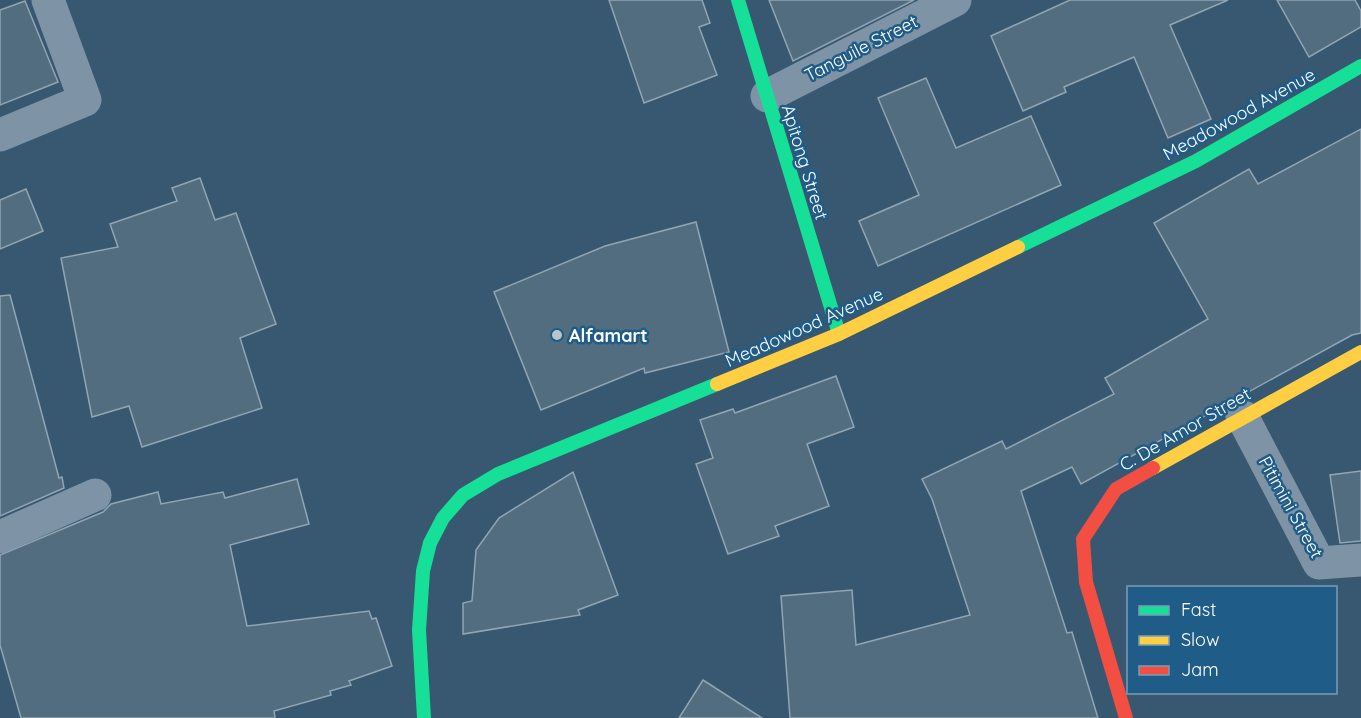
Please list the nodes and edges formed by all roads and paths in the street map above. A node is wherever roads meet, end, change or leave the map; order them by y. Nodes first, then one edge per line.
1 (48, 0) edge
2 (738, 0) edge
3 (955, 0) edge
4 (1361, 66) edge
5 (767, 96) junction
6 (0, 135) edge
7 (839, 334) junction
8 (1361, 352) edge
9 (1242, 416) junction
10 (95, 495) dead end
11 (0, 537) edge
12 (1361, 560) edge
13 (424, 718) edge
14 (1126, 718) edge

1 - 6 street
2 - 5 street, Apitong Street
3 - 5 street, Tanguile Street
4 - 7 street, Meadowood Avenue
5 - 7 street, Apitong Street
7 - 13 street, Meadowood Avenue
8 - 9 street, C. De Amor Street
9 - 12 street, Pitimini Street
9 - 14 street, C. De Amor Street
10 - 11 street

